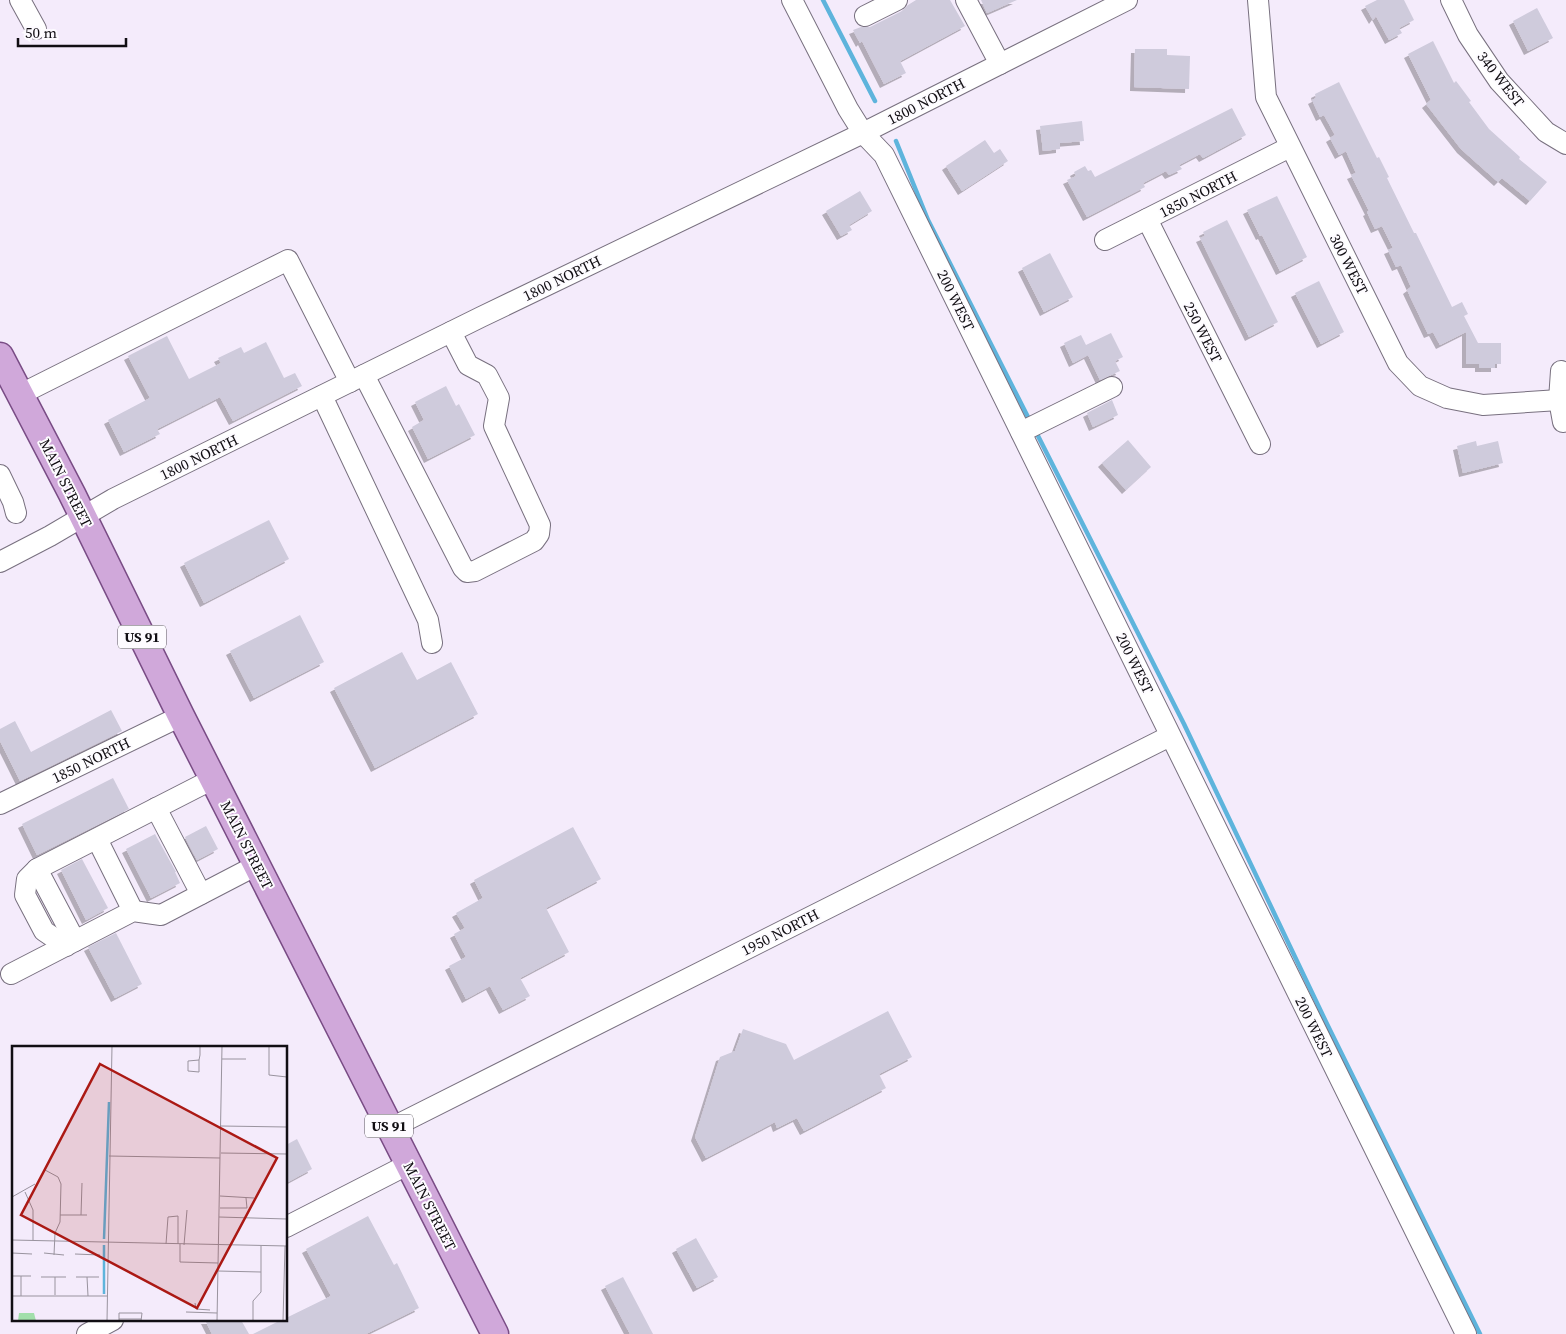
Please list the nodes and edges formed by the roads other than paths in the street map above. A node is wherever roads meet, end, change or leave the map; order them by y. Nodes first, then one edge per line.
1 (20, 0) edge
2 (792, 0) edge
3 (897, 0) edge
4 (966, 0) edge
5 (1127, 0) edge
6 (1258, 0) edge
7 (1450, 0) edge
8 (865, 16) dead end
9 (36, 29) dead end
10 (1000, 64) junction
11 (863, 133) junction
12 (1566, 144) edge
13 (1290, 147) junction
14 (1147, 219) junction
15 (1105, 240) dead end
16 (451, 332) junction
17 (0, 356) edge
18 (1561, 370) dead end
19 (357, 378) junction
20 (1112, 387) dead end
21 (21, 394) junction
22 (322, 396) junction
23 (1559, 400) junction
24 (1564, 422) dead end
25 (1030, 428) junction
26 (1260, 444) dead end
27 (0, 475) edge
28 (16, 513) dead end
29 (83, 516) junction
30 (0, 562) edge
31 (432, 643) dead end
32 (181, 716) junction
33 (1170, 736) junction
34 (213, 779) junction
35 (0, 804) edge
36 (156, 808) junction
37 (96, 838) junction
38 (257, 865) junction
39 (201, 894) junction
40 (133, 911) junction
41 (71, 943) junction
42 (11, 974) dead end
43 (391, 1128) junction
44 (409, 1164) junction
45 (288, 1225) edge
46 (109, 1322) edge
47 (87, 1334) edge
48 (495, 1334) edge
49 (1466, 1334) edge

1 - 9 street
2 - 11 street, 200 WEST
3 - 8 street
4 - 10 street
5 - 10 street, 1800 NORTH
6 - 13 street, 300 WEST
7 - 12 street, 340 WEST
10 - 11 street, 1800 NORTH
11 - 16 street, 1800 NORTH
11 - 25 street, 200 WEST
13 - 14 street, 1850 NORTH
13 - 23 street, 300 WEST
14 - 15 street, 1850 NORTH
14 - 26 street, 250 WEST
16 - 19 street, 1800 NORTH
16 - 19 street
17 - 21 main road, MAIN STREET / US 91
18 - 23 street
19 - 21 street
19 - 22 street, 1800 NORTH
20 - 25 street
21 - 29 main road, MAIN STREET / US 91
22 - 29 street, 1800 NORTH
22 - 31 street
23 - 24 street
25 - 33 street, 200 WEST
27 - 28 street
29 - 30 street, 1800 NORTH
29 - 32 main road, MAIN STREET / US 91
32 - 34 main road, MAIN STREET / US 91
32 - 35 street, 1850 NORTH
33 - 43 street, 1950 NORTH
33 - 49 street, 200 WEST
34 - 36 street
34 - 38 main road, MAIN STREET / US 91
36 - 37 street
36 - 39 street
37 - 40 street
37 - 41 street
38 - 39 street
38 - 43 main road, MAIN STREET / US 91
39 - 40 street
40 - 41 street
41 - 42 street
43 - 44 main road, MAIN STREET / US 91
44 - 45 street
44 - 48 main road, MAIN STREET / US 91
46 - 47 street

